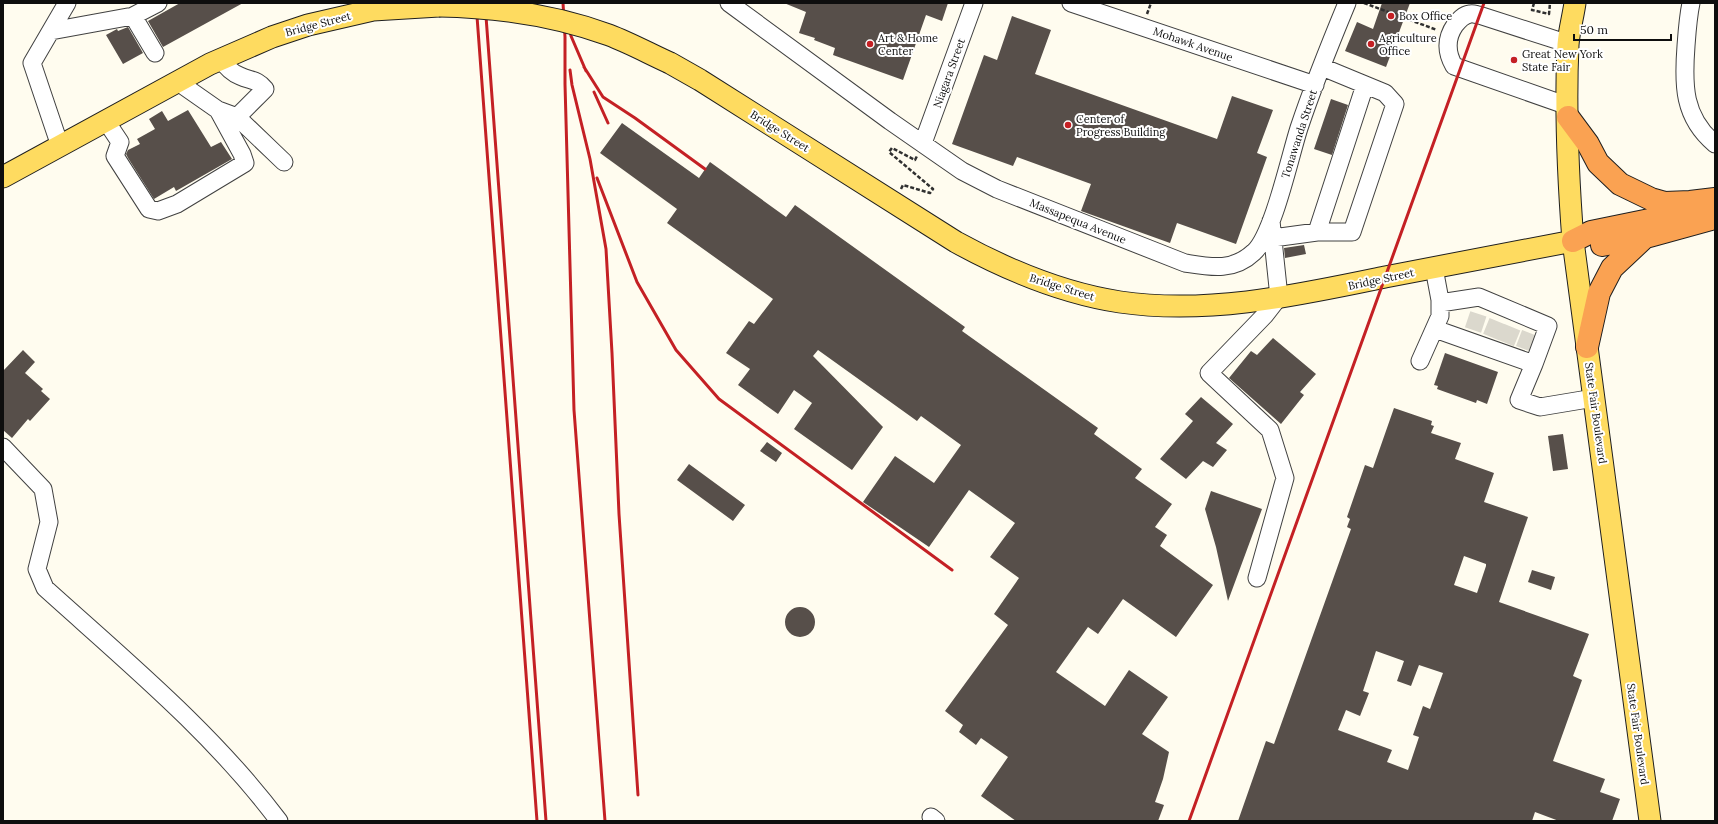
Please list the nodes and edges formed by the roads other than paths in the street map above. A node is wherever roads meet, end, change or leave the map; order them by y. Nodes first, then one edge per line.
1 (67, 3) edge
2 (158, 3) edge
3 (729, 3) edge
4 (974, 3) edge
5 (1071, 3) edge
6 (1347, 3) edge
7 (1575, 3) edge
8 (1691, 3) edge
9 (133, 16) junction
10 (51, 31) junction
11 (1568, 44) junction
12 (155, 53) dead end
13 (221, 60) junction
14 (1322, 67) junction
15 (178, 82) junction
16 (1315, 85) junction
17 (1365, 85) junction
18 (218, 110) junction
19 (1568, 111) junction
20 (237, 117) junction
21 (106, 121) junction
22 (923, 143) junction
23 (1715, 144) edge
24 (60, 146) junction
25 (284, 162) dead end
26 (3, 177) edge
27 (1715, 200) edge
28 (1715, 218) edge
29 (1271, 221) junction
30 (1317, 232) junction
31 (1646, 237) junction
32 (1273, 238) junction
33 (1574, 241) junction
34 (1243, 260) joint
35 (1434, 268) junction
36 (1279, 297) junction
37 (1440, 303) junction
38 (1434, 329) junction
39 (1587, 347) junction
40 (1526, 358) junction
41 (1420, 361) dead end
42 (1594, 398) junction
43 (3, 447) edge
44 (1257, 578) dead end
45 (1650, 819) edge
46 (279, 821) edge

1 - 10 lane
2 - 9 lane
3 - 22 lane, Massapequa Avenue
4 - 22 lane, Niagara Street
5 - 16 lane, Mohawk Avenue
6 - 14 lane, Tonawanda Street
7 - 11 main road, State Fair Boulevard
8 - 23 lane
9 - 10 lane
9 - 12 lane
10 - 24 lane
11 - 19 main road, State Fair Boulevard
11 - 19 lane
13 - 15 main road, Bridge Street
13 - 20 lane
13 - 36 main road, Bridge Street, bridge
14 - 16 lane, Tonawanda Street
14 - 17 lane
15 - 18 lane
15 - 21 main road, Bridge Street
16 - 29 lane, Tonawanda Street
17 - 30 lane
17 - 30 lane
18 - 20 lane
18 - 21 lane
19 - 27 highway
19 - 33 main road, State Fair Boulevard
20 - 25 lane
21 - 24 main road, Bridge Street
22 - 34 lane, Massapequa Avenue
24 - 26 main road, Bridge Street
27 - 33 highway
28 - 31 highway
29 - 32 lane
29 - 34 lane, Tonawanda Street
30 - 32 lane
31 - 33 highway
31 - 39 highway
32 - 36 lane
33 - 35 main road, Bridge Street
33 - 39 main road, State Fair Boulevard
35 - 36 main road, Bridge Street
35 - 37 lane
36 - 44 lane
37 - 38 lane
37 - 40 lane
38 - 40 lane
38 - 41 lane
39 - 42 main road, State Fair Boulevard
40 - 42 lane
42 - 45 main road, State Fair Boulevard
43 - 46 lane

